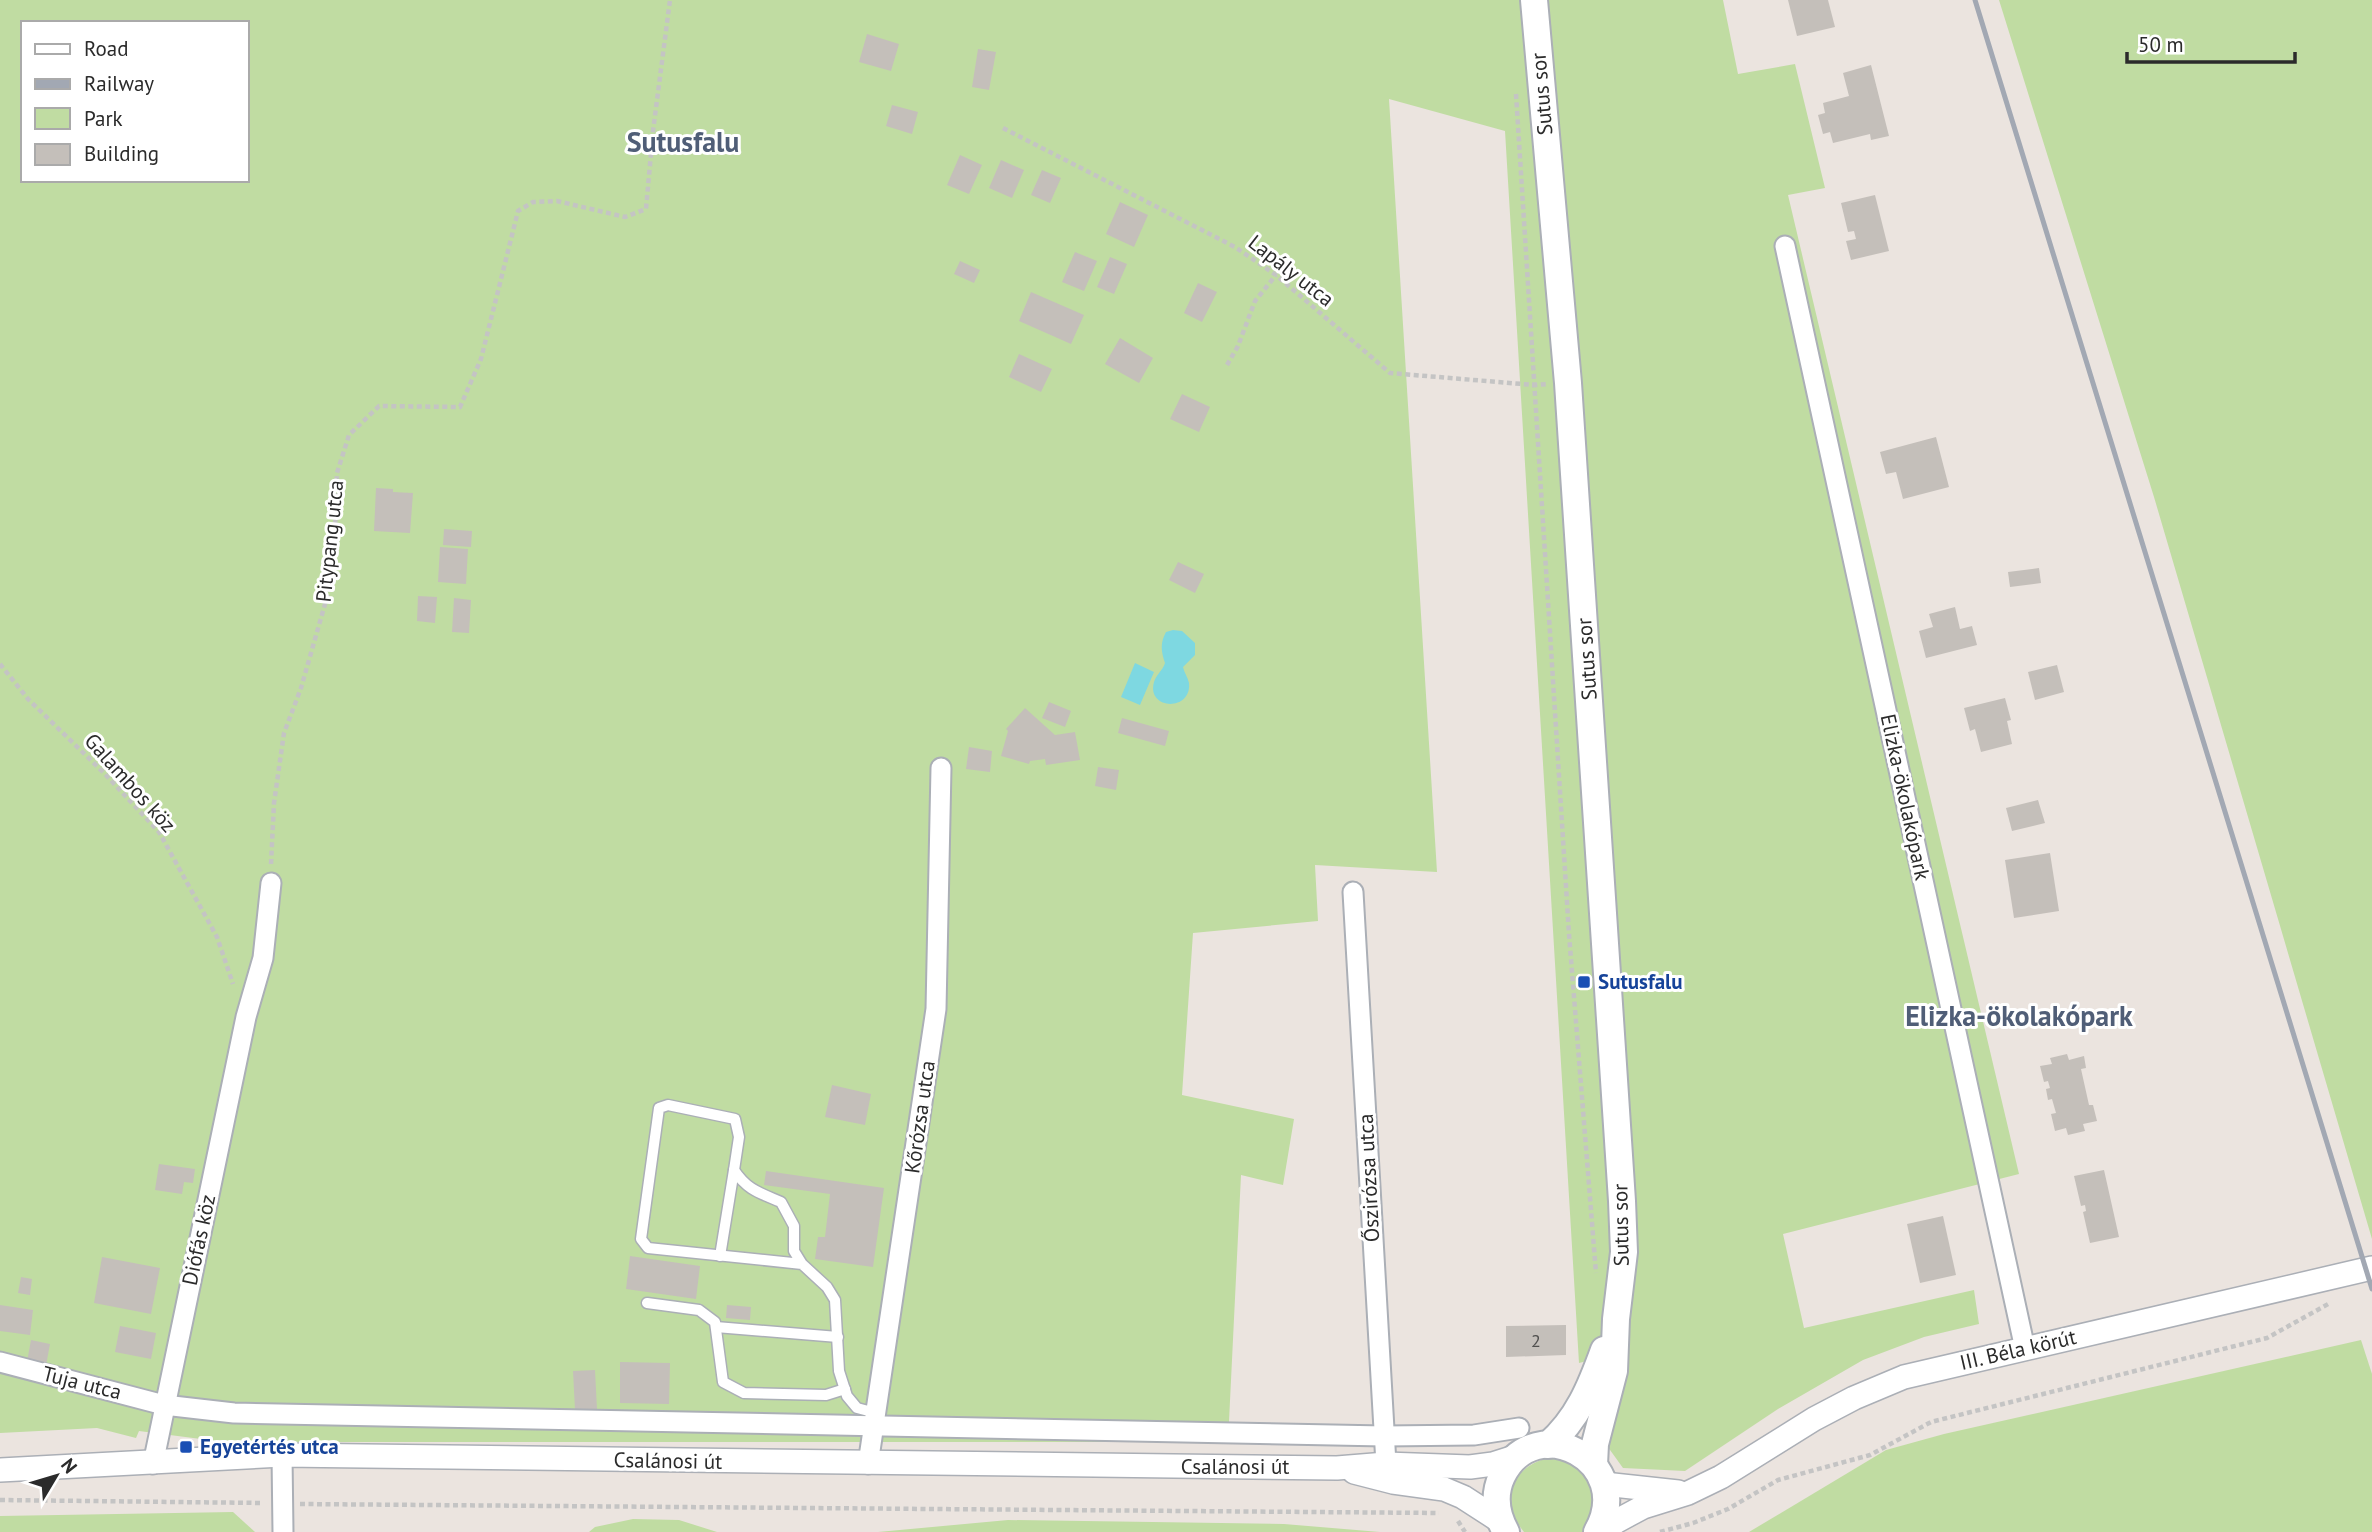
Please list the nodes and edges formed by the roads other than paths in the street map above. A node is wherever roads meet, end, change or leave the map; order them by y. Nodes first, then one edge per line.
1 (1534, 0) edge
2 (1785, 246) dead end
3 (941, 768) dead end
4 (271, 883) road end
5 (1353, 892) dead end
6 (734, 1170) junction
7 (720, 1255) junction
8 (802, 1264) junction
9 (2372, 1268) edge
10 (647, 1303) dead end
11 (1616, 1319) junction
12 (716, 1328) junction
13 (838, 1337) junction
14 (2025, 1349) junction
15 (0, 1362) edge
16 (845, 1389) junction
17 (164, 1405) junction
18 (875, 1420) junction
19 (1519, 1428) dead end
20 (1384, 1436) junction
21 (1548, 1445) junction
22 (282, 1455) junction
23 (1518, 1456) junction
24 (153, 1464) junction
25 (868, 1464) junction
26 (1386, 1464) junction
27 (1337, 1468) junction
28 (0, 1470) edge
29 (1599, 1474) junction
30 (1688, 1493) junction
31 (1503, 1526) edge
32 (283, 1532) edge
33 (1600, 1532) edge

1 - 11 main road, Sutus sor
2 - 14 street, Elizka-ökolakópark
3 - 18 street, Kőrózsa utca
4 - 17 street, Diófás köz
5 - 20 street, Őszirózsa utca
6 - 7 lane
6 - 7 lane
6 - 8 lane
7 - 8 lane
8 - 13 lane
9 - 14 street, III. Béla körút
10 - 12 lane
11 - 21 main road
11 - 29 main road
12 - 13 lane
12 - 16 lane
13 - 16 lane
14 - 30 street, III. Béla körút
15 - 17 street, Tuja utca
16 - 18 lane
17 - 18 street, Tuja utca
17 - 24 street, Diófás köz
18 - 20 street, Tuja utca
18 - 25 street, Kőrózsa utca
19 - 20 street, Tuja utca
20 - 26 street, Őszirózsa utca
21 - 23 main road
21 - 29 main road
22 - 24 street, Csalánosi út
22 - 25 street, Csalánosi út
22 - 32 street
23 - 26 street, Csalánosi út
23 - 31 main road
24 - 28 street, Csalánosi út
25 - 27 street, Csalánosi út
26 - 27 street, Csalánosi út
27 - 31 street, Csalánosi út
29 - 30 street
29 - 33 main road
30 - 33 street, III. Béla körút

